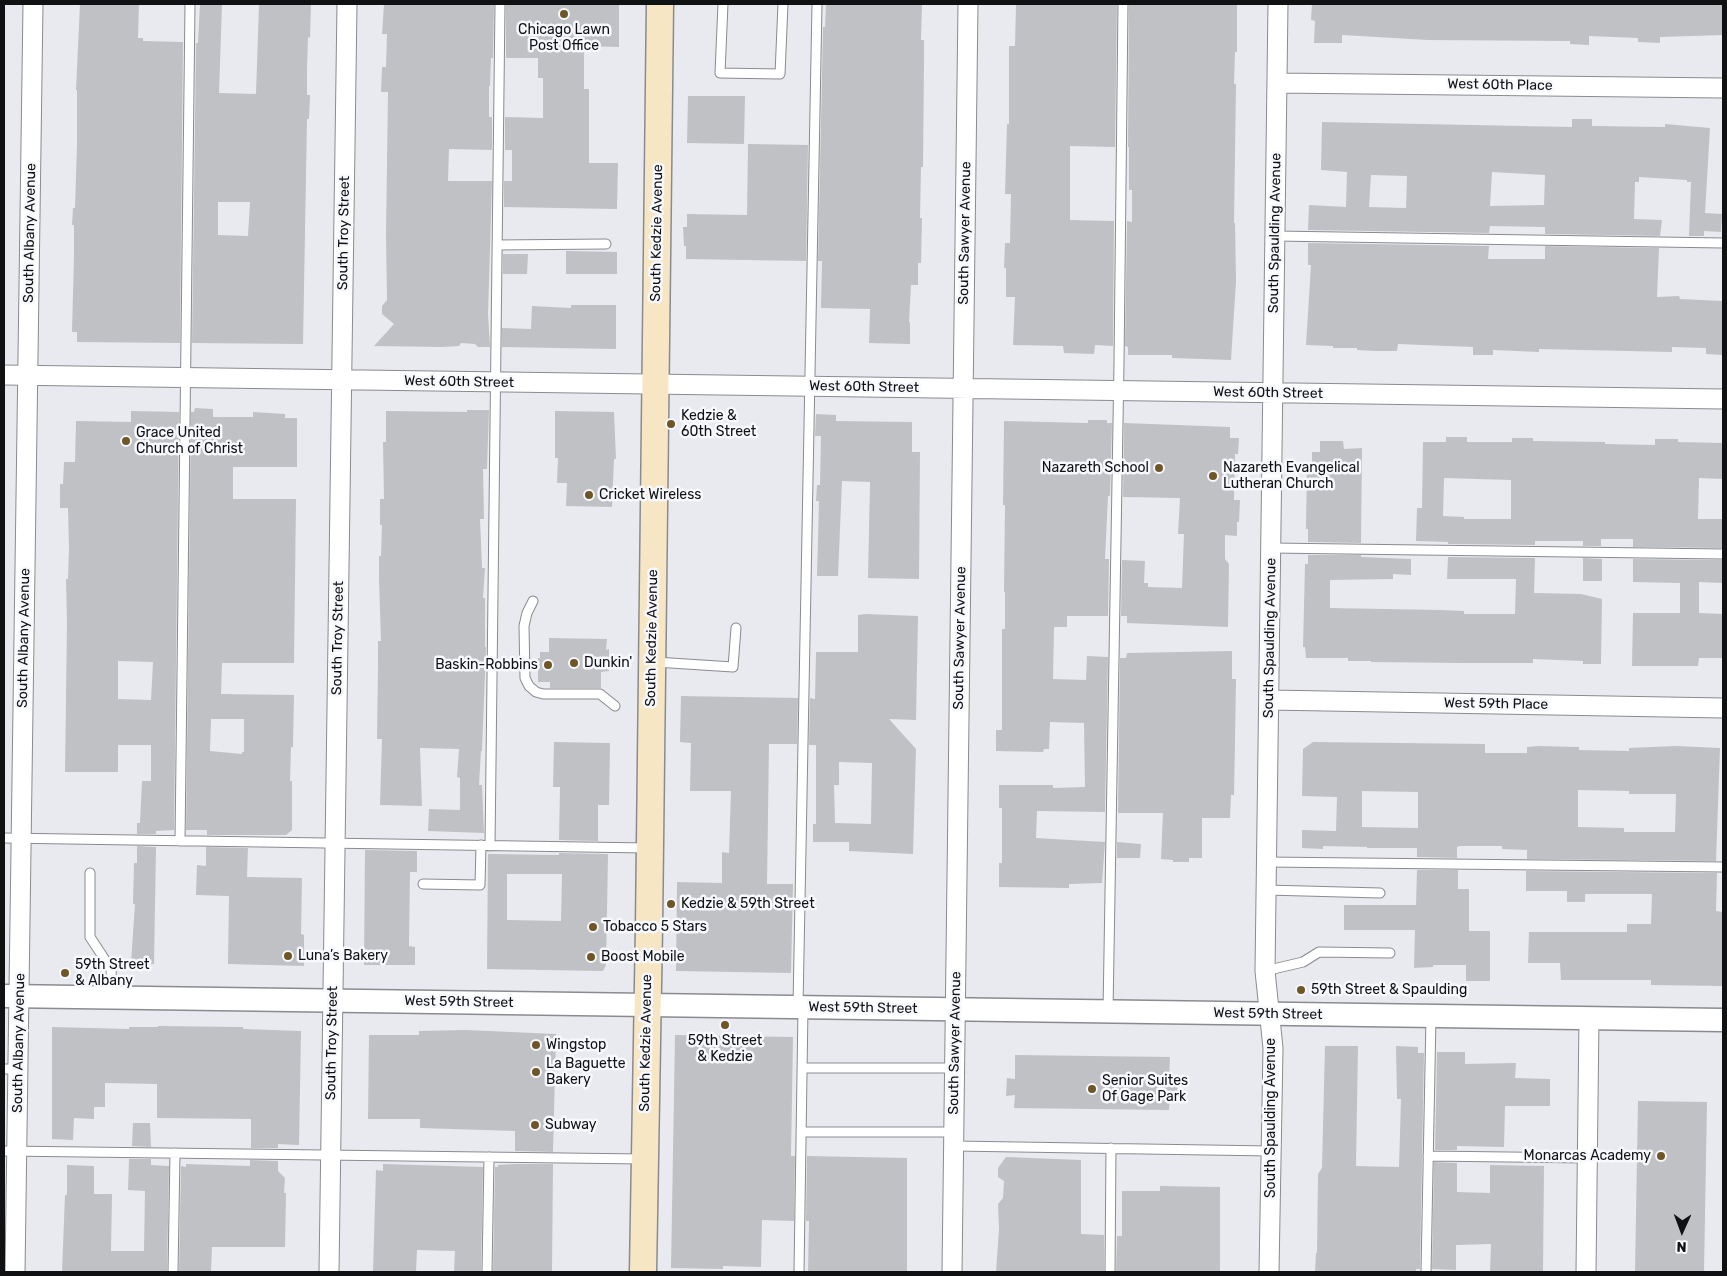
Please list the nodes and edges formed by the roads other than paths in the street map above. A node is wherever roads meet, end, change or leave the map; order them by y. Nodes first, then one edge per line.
1 (33, 4) edge
2 (190, 4) edge
3 (347, 4) edge
4 (500, 4) edge
5 (660, 4) edge
6 (723, 4) edge
7 (783, 4) edge
8 (817, 4) edge
9 (968, 4) edge
10 (1123, 4) edge
11 (1278, 4) edge
12 (1277, 83) junction
13 (1723, 88) edge
14 (1275, 236) junction
15 (1723, 243) edge
16 (606, 244) dead end
17 (498, 245) junction
18 (4, 375) edge
19 (28, 376) junction
20 (186, 378) junction
21 (342, 380) junction
22 (496, 382) junction
23 (655, 384) junction
24 (810, 386) junction
25 (963, 389) junction
26 (1119, 391) junction
27 (1273, 393) junction
28 (1723, 399) edge
29 (1271, 548) junction
30 (1723, 554) edge
31 (533, 602) dead end
32 (736, 628) dead end
33 (652, 662) junction
34 (1269, 700) junction
35 (615, 706) dead end
36 (1723, 708) edge
37 (12, 839) edge
38 (180, 841) junction
39 (335, 843) junction
40 (486, 845) junction
41 (650, 848) junction
42 (1266, 862) junction
43 (1723, 866) edge
44 (90, 873) dead end
45 (423, 884) dead end
46 (1266, 890) junction
47 (1380, 893) dead end
48 (1390, 953) dead end
49 (1265, 971) junction
50 (11, 996) edge
51 (112, 998) junction
52 (333, 1001) junction
53 (647, 1005) junction
54 (800, 1007) junction
55 (955, 1009) junction
56 (1108, 1012) junction
57 (1269, 1014) junction
58 (1431, 1016) junction
59 (1590, 1018) junction
60 (1723, 1020) edge
61 (802, 1068) junction
62 (955, 1068) junction
63 (11, 1069) edge
64 (801, 1132) junction
65 (954, 1139) junction
66 (1110, 1148) junction
67 (1271, 1151) junction
68 (10, 1152) edge
69 (175, 1153) junction
70 (330, 1155) junction
71 (1428, 1156) junction
72 (489, 1158) junction
73 (1587, 1158) junction
74 (644, 1159) junction
75 (15, 1272) edge
76 (173, 1272) edge
77 (329, 1272) edge
78 (487, 1272) edge
79 (643, 1272) edge
80 (799, 1272) edge
81 (952, 1272) edge
82 (1110, 1272) edge
83 (1270, 1272) edge
84 (1426, 1272) edge
85 (1586, 1272) edge

1 - 19 street, South Albany Avenue
2 - 20 lane
3 - 21 street, South Troy Street
4 - 17 lane
5 - 23 main road, South Kedzie Avenue
6 - 7 lane
8 - 24 lane
9 - 25 street, South Sawyer Avenue
10 - 26 lane
11 - 12 street, South Spaulding Avenue
12 - 13 street, West 60th Place
12 - 14 street, South Spaulding Avenue
14 - 15 lane
14 - 27 street, South Spaulding Avenue
16 - 17 lane
17 - 22 lane
18 - 19 street, West 60th Street
19 - 20 street, West 60th Street
19 - 37 street, South Albany Avenue
20 - 21 street, West 60th Street
20 - 38 lane
21 - 22 street, West 60th Street
21 - 39 street, South Troy Street
22 - 23 street, West 60th Street
22 - 40 lane
23 - 24 street, West 60th Street
23 - 33 main road, South Kedzie Avenue
24 - 25 street, West 60th Street
24 - 54 lane
25 - 26 street, West 60th Street
25 - 55 street, South Sawyer Avenue
26 - 27 street, West 60th Street
26 - 56 lane
27 - 28 street, West 60th Street
27 - 29 street, South Spaulding Avenue
29 - 30 lane
29 - 34 street, South Spaulding Avenue
31 - 35 lane
32 - 33 lane
33 - 41 main road, South Kedzie Avenue
34 - 36 street, West 59th Place
34 - 42 street, South Spaulding Avenue
37 - 38 lane
37 - 50 street, South Albany Avenue
38 - 39 lane
39 - 40 lane
39 - 52 street, South Troy Street
40 - 41 lane
40 - 45 lane
41 - 53 main road, South Kedzie Avenue
42 - 43 lane
42 - 46 street, South Spaulding Avenue
44 - 51 lane
46 - 47 lane
46 - 49 street, South Spaulding Avenue
48 - 49 lane
49 - 57 street, South Spaulding Avenue
50 - 51 street, West 59th Street
50 - 63 street, South Albany Avenue
51 - 52 street, West 59th Street
52 - 53 street, West 59th Street
52 - 70 street, South Troy Street
53 - 54 street, West 59th Street
53 - 74 main road, South Kedzie Avenue
54 - 55 street, West 59th Street
54 - 61 lane
55 - 56 street, West 59th Street
55 - 62 street, South Sawyer Avenue
56 - 57 street, West 59th Street
57 - 58 street, West 59th Street
57 - 67 street, South Spaulding Avenue
58 - 59 street, West 59th Street
58 - 71 lane
59 - 60 street, West 59th Street
59 - 73 street
61 - 62 lane
61 - 64 lane
62 - 65 street, South Sawyer Avenue
63 - 68 street, South Albany Avenue
64 - 65 lane
64 - 80 lane
65 - 66 lane
65 - 81 street, South Sawyer Avenue
66 - 67 lane
66 - 82 lane
67 - 83 street, South Spaulding Avenue
68 - 69 lane
68 - 75 street, South Albany Avenue
69 - 70 lane
69 - 76 lane
70 - 72 lane
70 - 77 street, South Troy Street
71 - 73 lane
71 - 84 lane
72 - 74 lane
72 - 78 lane
73 - 85 street
74 - 79 main road, South Kedzie Avenue

